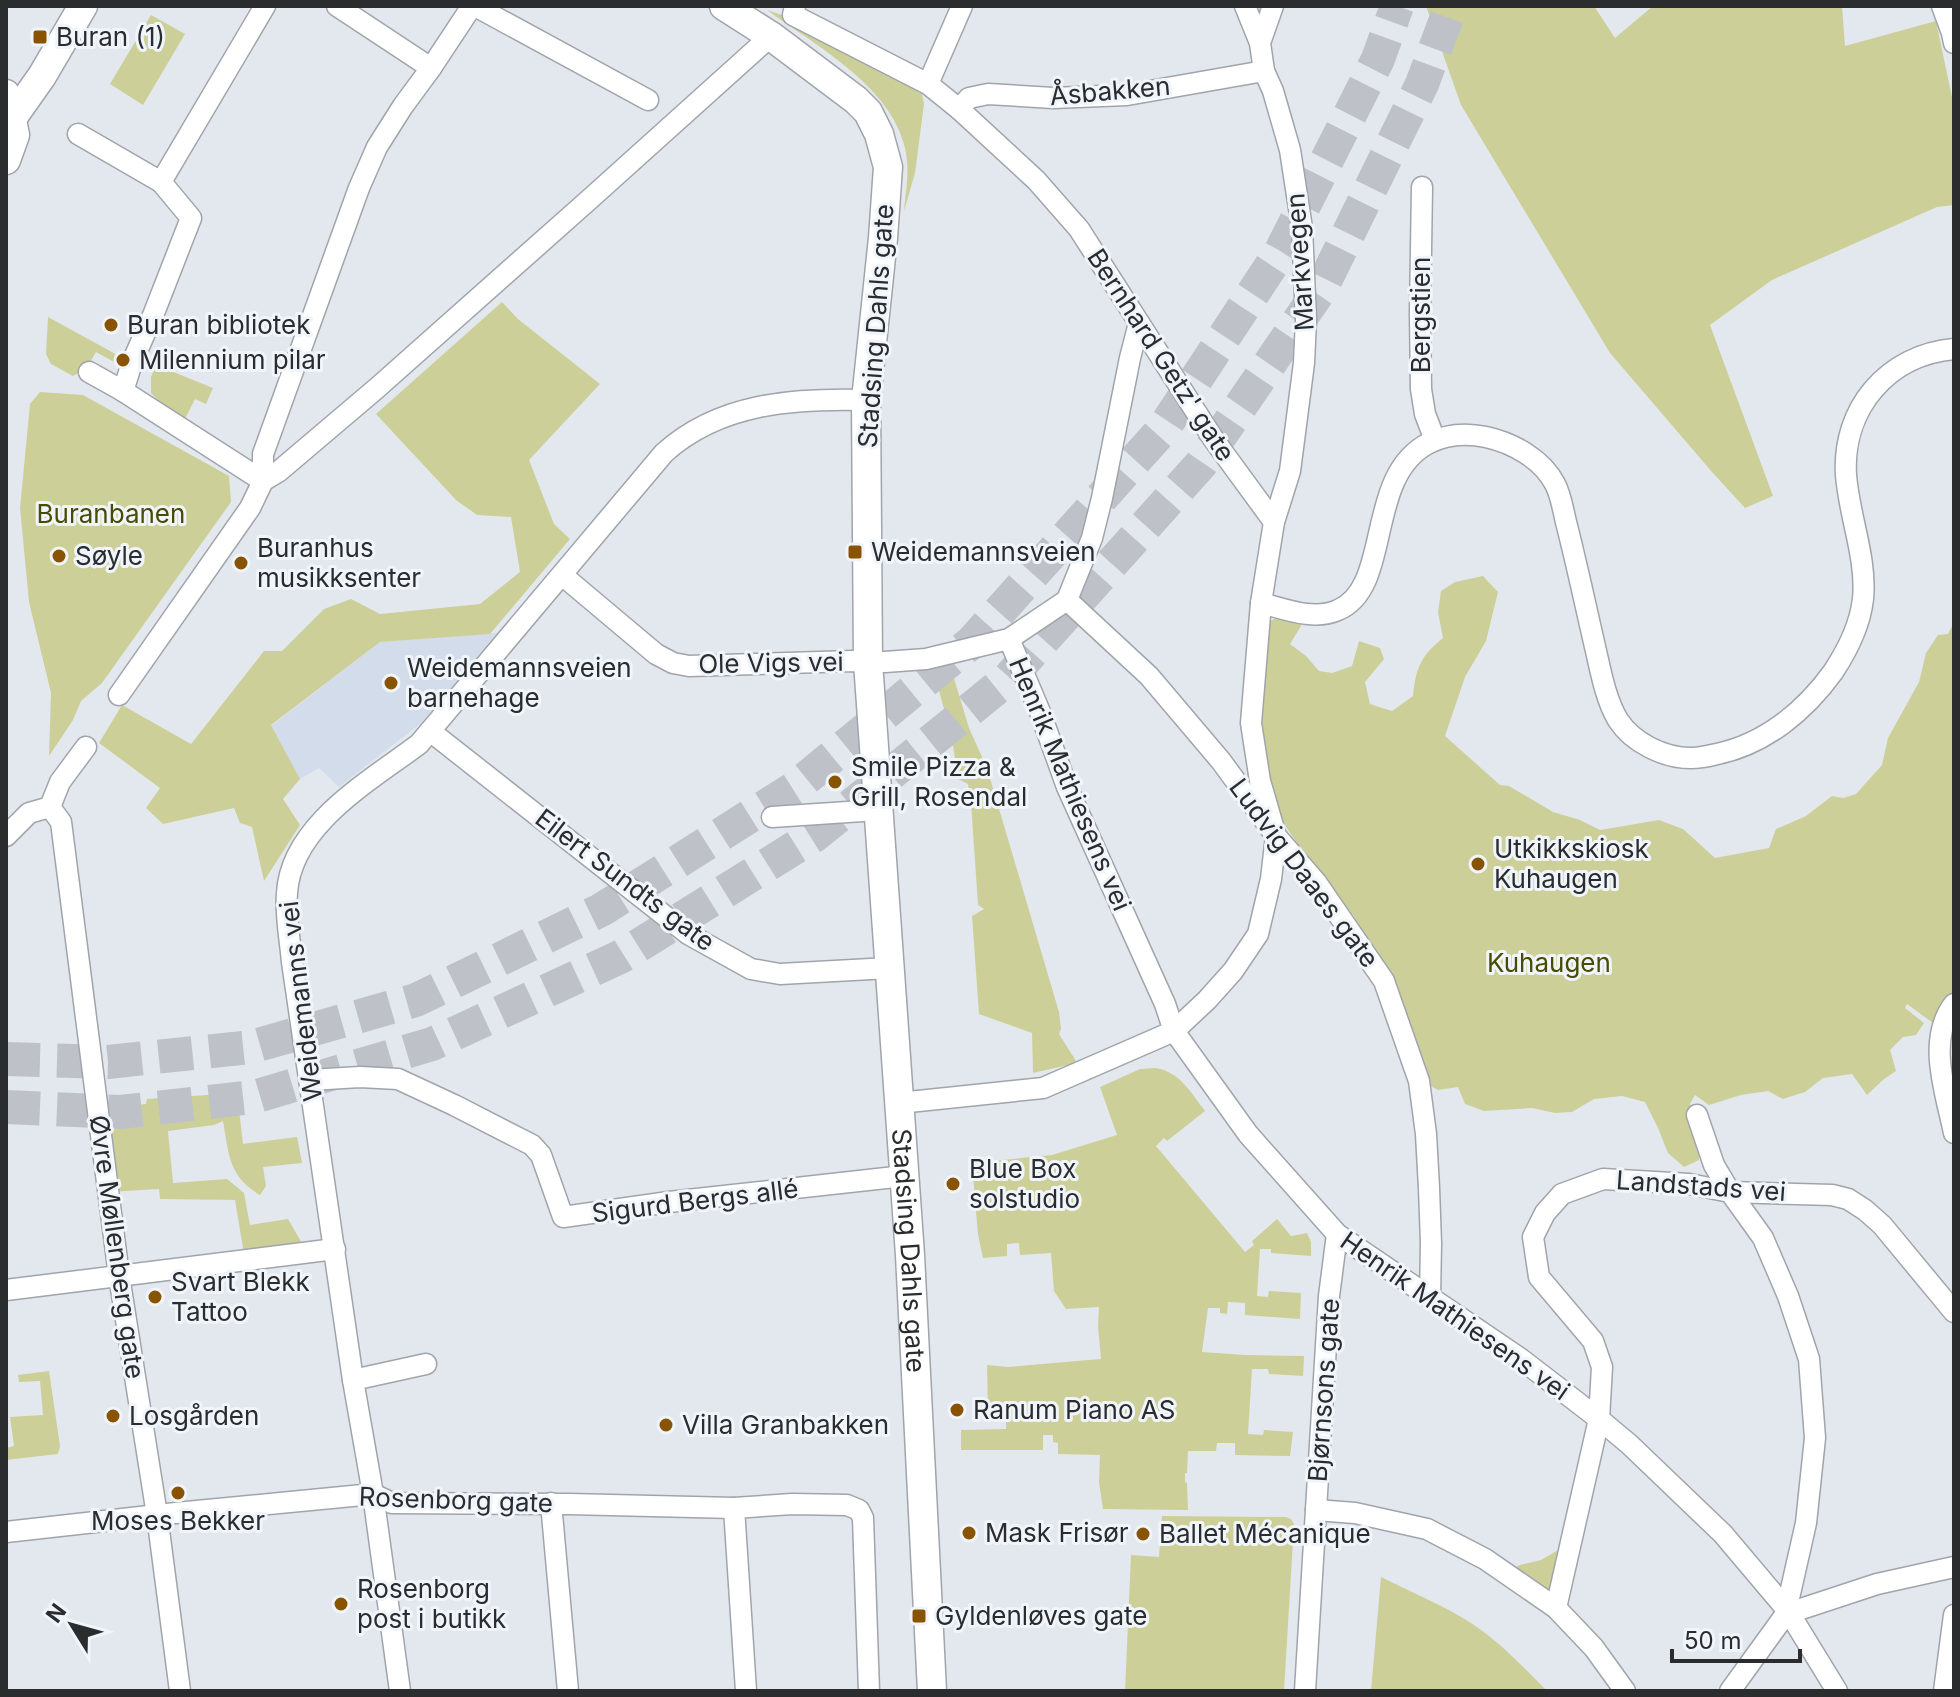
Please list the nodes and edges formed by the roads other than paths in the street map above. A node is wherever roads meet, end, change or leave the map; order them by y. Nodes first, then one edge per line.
1 (83, 6) edge
2 (265, 6) edge
3 (337, 6) edge
4 (473, 6) edge
5 (724, 6) edge
6 (795, 6) edge
7 (962, 6) edge
8 (1245, 6) edge
9 (1273, 6) edge
10 (1942, 6) edge
11 (771, 36) junction
12 (1260, 43) junction
13 (1954, 43) edge
14 (431, 68) junction
15 (1264, 71) junction
16 (928, 84) junction
17 (648, 100) dead end
18 (959, 109) junction
19 (8, 113) edge
20 (78, 134) dead end
21 (6, 160) edge
22 (161, 182) junction
23 (1422, 187) dead end
24 (1139, 323) junction
25 (1954, 349) edge
26 (89, 372) dead end
27 (123, 391) junction
28 (866, 400) junction
29 (1435, 440) junction
30 (263, 481) junction
31 (1274, 522) junction
32 (562, 575) junction
33 (1067, 600) junction
34 (1261, 603) junction
35 (1009, 639) junction
36 (868, 662) junction
37 (119, 695) dead end
38 (430, 731) junction
39 (86, 747) dead end
40 (50, 807) junction
41 (878, 810) junction
42 (772, 817) dead end
43 (6, 836) edge
44 (1276, 836) junction
45 (889, 968) junction
46 (1954, 1004) edge
47 (1174, 1031) junction
48 (310, 1080) junction
49 (899, 1103) junction
50 (1697, 1115) dead end
51 (1954, 1133) edge
52 (904, 1176) junction
53 (1730, 1192) junction
54 (1337, 1234) junction
55 (335, 1249) junction
56 (119, 1276) junction
57 (6, 1290) edge
58 (1430, 1298) junction
59 (1954, 1312) edge
60 (426, 1364) dead end
61 (353, 1380) junction
62 (1599, 1419) junction
63 (373, 1494) junction
64 (551, 1503) junction
65 (734, 1508) junction
66 (1316, 1510) junction
67 (157, 1515) junction
68 (6, 1532) edge
69 (1954, 1567) edge
70 (1556, 1608) junction
71 (1788, 1611) junction
72 (1954, 1615) edge
73 (180, 1691) edge
74 (400, 1691) edge
75 (568, 1691) edge
76 (746, 1691) edge
77 (869, 1691) edge
78 (932, 1691) edge
79 (1305, 1691) edge
80 (1625, 1691) edge
81 (1730, 1691) edge
82 (1837, 1691) edge
83 (1944, 1691) edge

1 - 19 main road
2 - 22 street
3 - 14 street
4 - 14 street
4 - 17 street
5 - 11 main road, Stadsing Dahls gate
6 - 16 street, Bernhard Getz' gate
7 - 16 street
8 - 12 street, Markvegen
9 - 12 street
10 - 13 street
11 - 28 main road, Stadsing Dahls gate
11 - 30 street
12 - 15 street, Markvegen
14 - 30 street
15 - 18 street, Åsbakken
15 - 31 street, Markvegen
16 - 18 street, Bernhard Getz' gate
18 - 24 street, Bernhard Getz' gate
19 - 21 main road
20 - 22 street
22 - 27 street
23 - 29 street, Bergstien
24 - 31 street, Bernhard Getz' gate
24 - 33 street
25 - 29 street
26 - 27 street
27 - 30 street
28 - 32 street, Weidemanns vei
28 - 36 main road, Stadsing Dahls gate
29 - 34 street
30 - 37 street
31 - 34 street
32 - 36 street, Ole Vigs vei
32 - 38 street, Weidemanns vei
33 - 35 street
33 - 44 street, Ludvig Daaes gate
34 - 44 street
35 - 36 street, Ole Vigs vei
35 - 47 street, Henrik Mathiesens vei
36 - 41 main road, Stadsing Dahls gate
38 - 45 street, Eilert Sundts gate
38 - 48 street, Weidemanns vei
39 - 40 street
40 - 43 street
40 - 56 street, Øvre Møllenberg gate
41 - 42 street
41 - 45 main road, Stadsing Dahls gate
44 - 47 street
44 - 58 street, Ludvig Daaes gate
45 - 49 main road, Stadsing Dahls gate
46 - 51 street
47 - 49 street
47 - 54 street, Henrik Mathiesens vei
48 - 52 street, Sigurd Bergs allé
48 - 55 street, Weidemanns vei
49 - 52 main road, Stadsing Dahls gate
50 - 53 street
52 - 78 main road, Stadsing Dahls gate
53 - 59 street, Landstads vei
53 - 62 street, Landstads vei
53 - 71 street
54 - 58 street, Henrik Mathiesens vei
54 - 66 street, Bjørnsons gate
55 - 56 street
55 - 61 street, Weidemanns vei
56 - 57 street
56 - 67 street, Øvre Møllenberg gate
58 - 62 street, Henrik Mathiesens vei
60 - 61 street
61 - 63 street, Weidemanns vei
62 - 70 street, Landstads vei
62 - 71 street, Henrik Mathiesens vei
63 - 64 street, Rosenborg gate
63 - 67 street, Rosenborg gate
63 - 74 street, Weidemanns vei
64 - 65 street, Rosenborg gate
64 - 75 street
65 - 76 street
65 - 77 street, Rosenborg gate
66 - 70 street
66 - 79 street, Bjørnsons gate
67 - 68 street, Rosenborg gate
67 - 73 street, Øvre Møllenberg gate
69 - 71 street
70 - 80 street
71 - 81 street
71 - 82 street, Henrik Mathiesens vei
72 - 83 street

